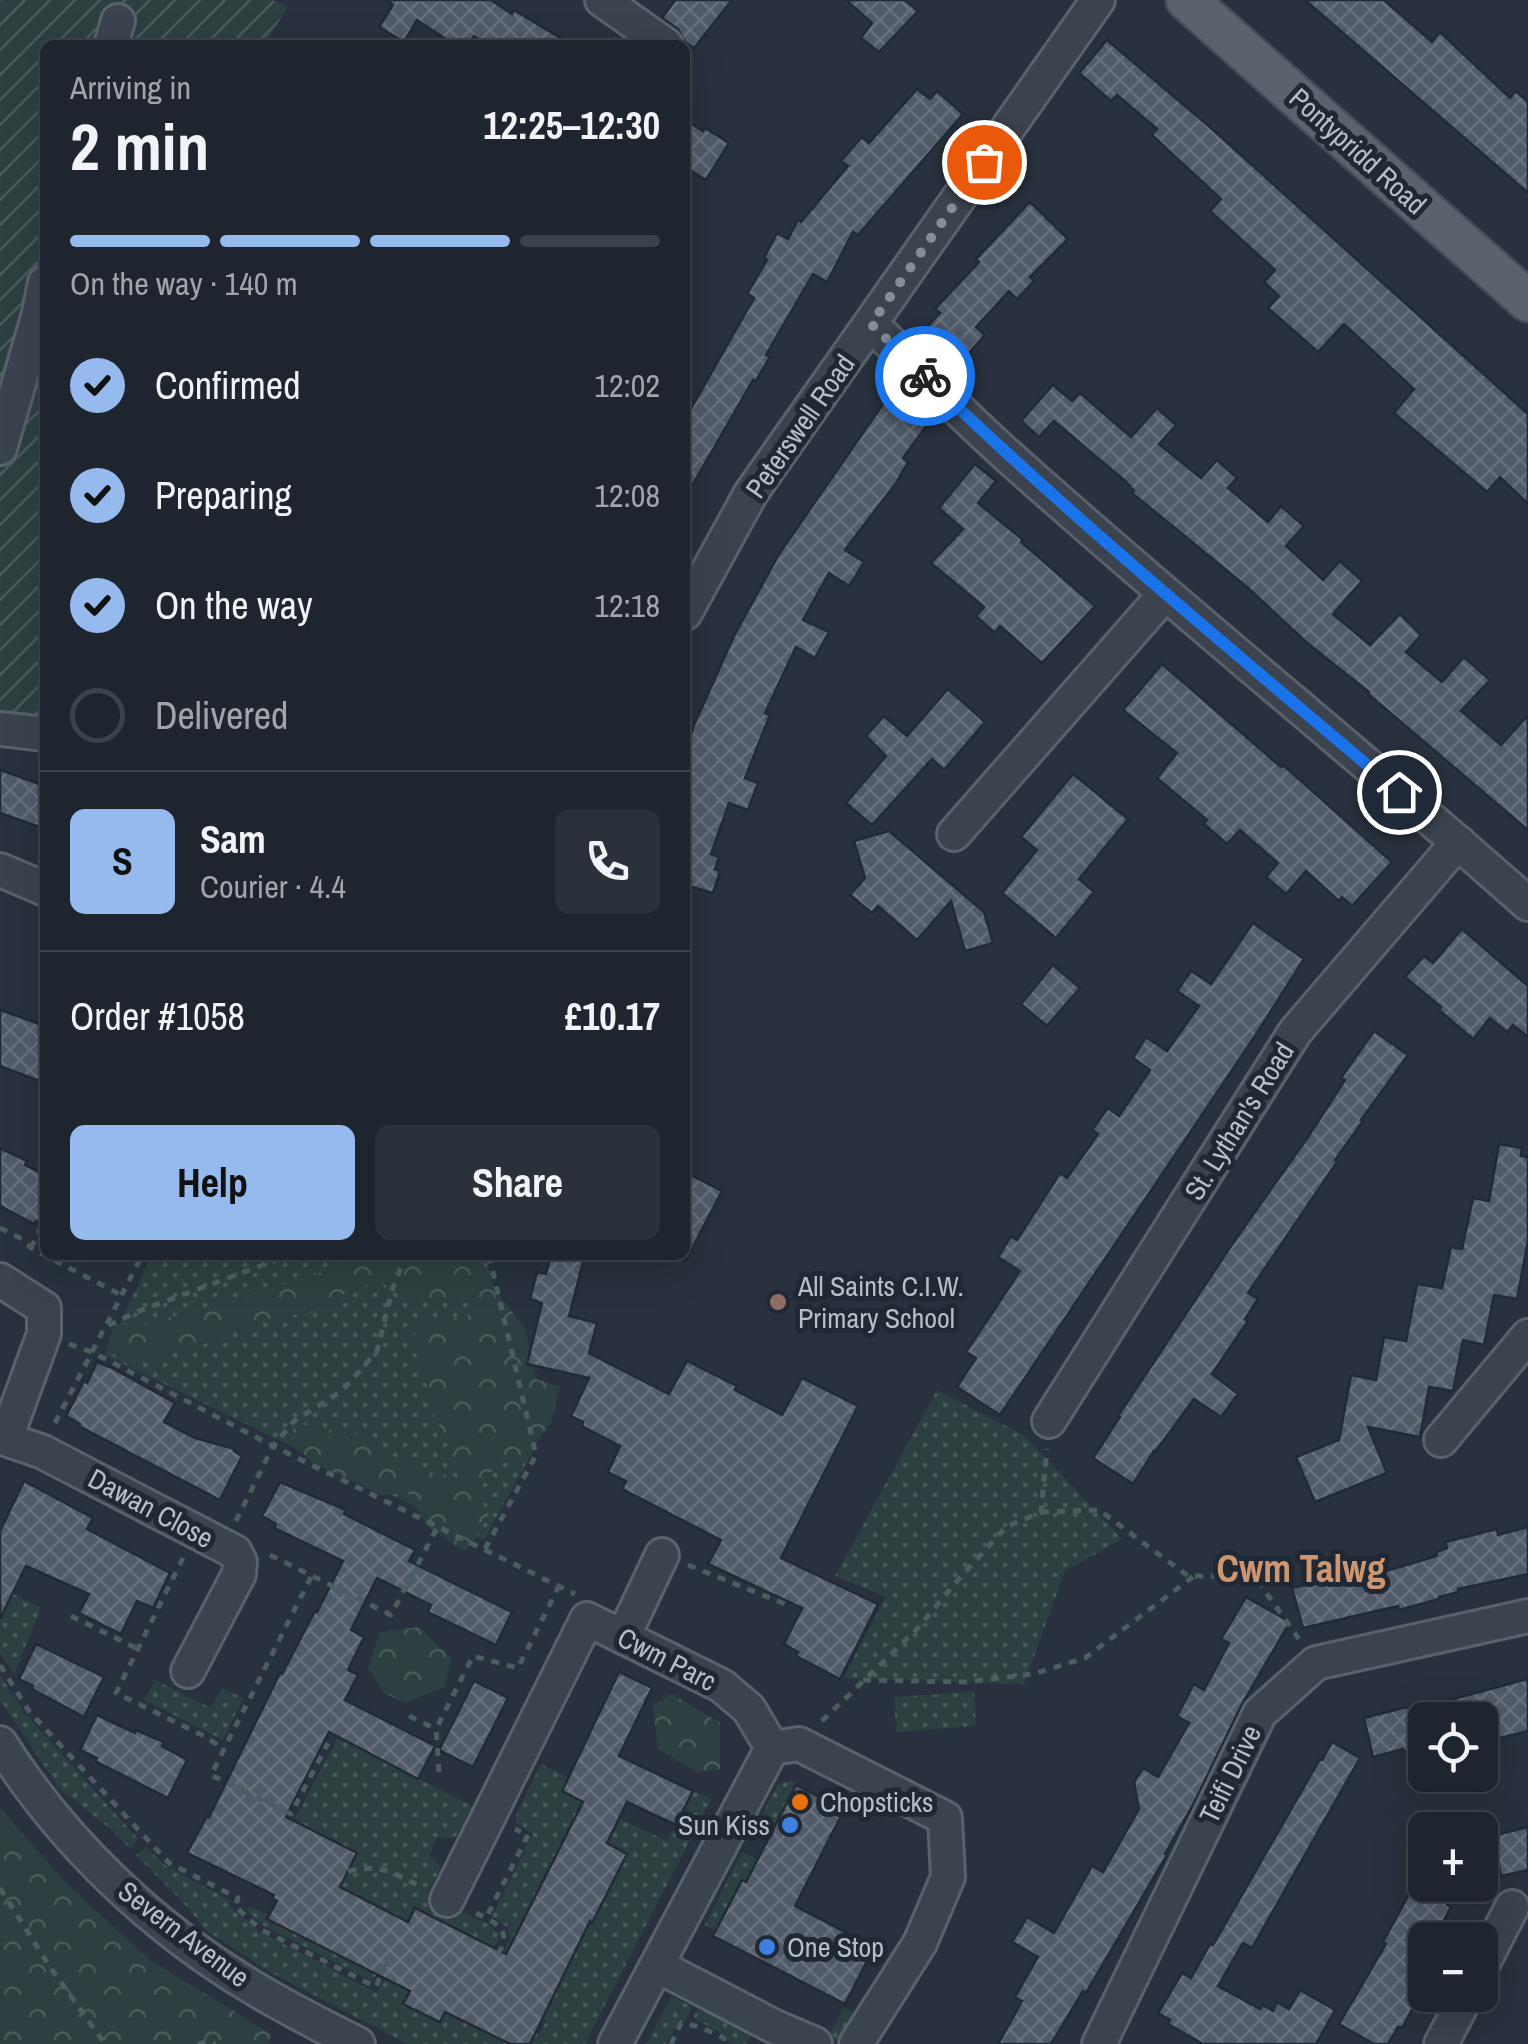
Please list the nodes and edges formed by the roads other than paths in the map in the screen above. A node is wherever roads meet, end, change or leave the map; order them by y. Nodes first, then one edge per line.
1 (602, 0) edge
2 (1098, 0) edge
3 (1188, 0) edge
4 (659, 40) edge
5 (1528, 302) edge
6 (40, 307) edge
7 (871, 324) junction
8 (0, 448) edge
9 (1165, 594) junction
10 (690, 604) edge
11 (0, 729) edge
12 (40, 733) edge
13 (954, 834) dead end
14 (1458, 842) junction
15 (0, 870) edge
16 (40, 887) edge
17 (1528, 904) edge
18 (0, 1280) edge
19 (1528, 1336) edge
20 (1049, 1421) road end
21 (3, 1438) edge
22 (1441, 1440) dead end
23 (662, 1555) road end
24 (1528, 1616) edge
25 (622, 1637) junction
26 (188, 1671) dead end
27 (0, 1744) edge
28 (786, 1746) junction
29 (440, 1896) road end
30 (1512, 1907) dead end
31 (1498, 1934) edge
32 (658, 1966) junction
33 (1457, 2012) edge
34 (771, 2036) edge
35 (1112, 2040) edge
36 (358, 2044) edge
37 (616, 2044) edge
38 (815, 2044) edge
39 (856, 2044) edge
40 (1441, 2044) edge

1 - 4 street
2 - 7 street, Peterswell Road
3 - 5 main road, Pontypridd Road
6 - 8 street
7 - 9 street
7 - 10 street, Peterswell Road
9 - 13 street
9 - 14 street
11 - 12 street
14 - 17 street
14 - 20 street, St. Lythan's Road
15 - 16 street
18 - 21 street
19 - 22 street
21 - 26 street, Dawan Close
23 - 25 street
24 - 35 street, Teifi Drive
25 - 28 street, Cwm Parc
25 - 29 street, Cwm Parc
27 - 36 street, Severn Avenue
28 - 32 street
28 - 39 street
30 - 31 street
32 - 34 street
32 - 37 street
33 - 40 street
34 - 38 street

